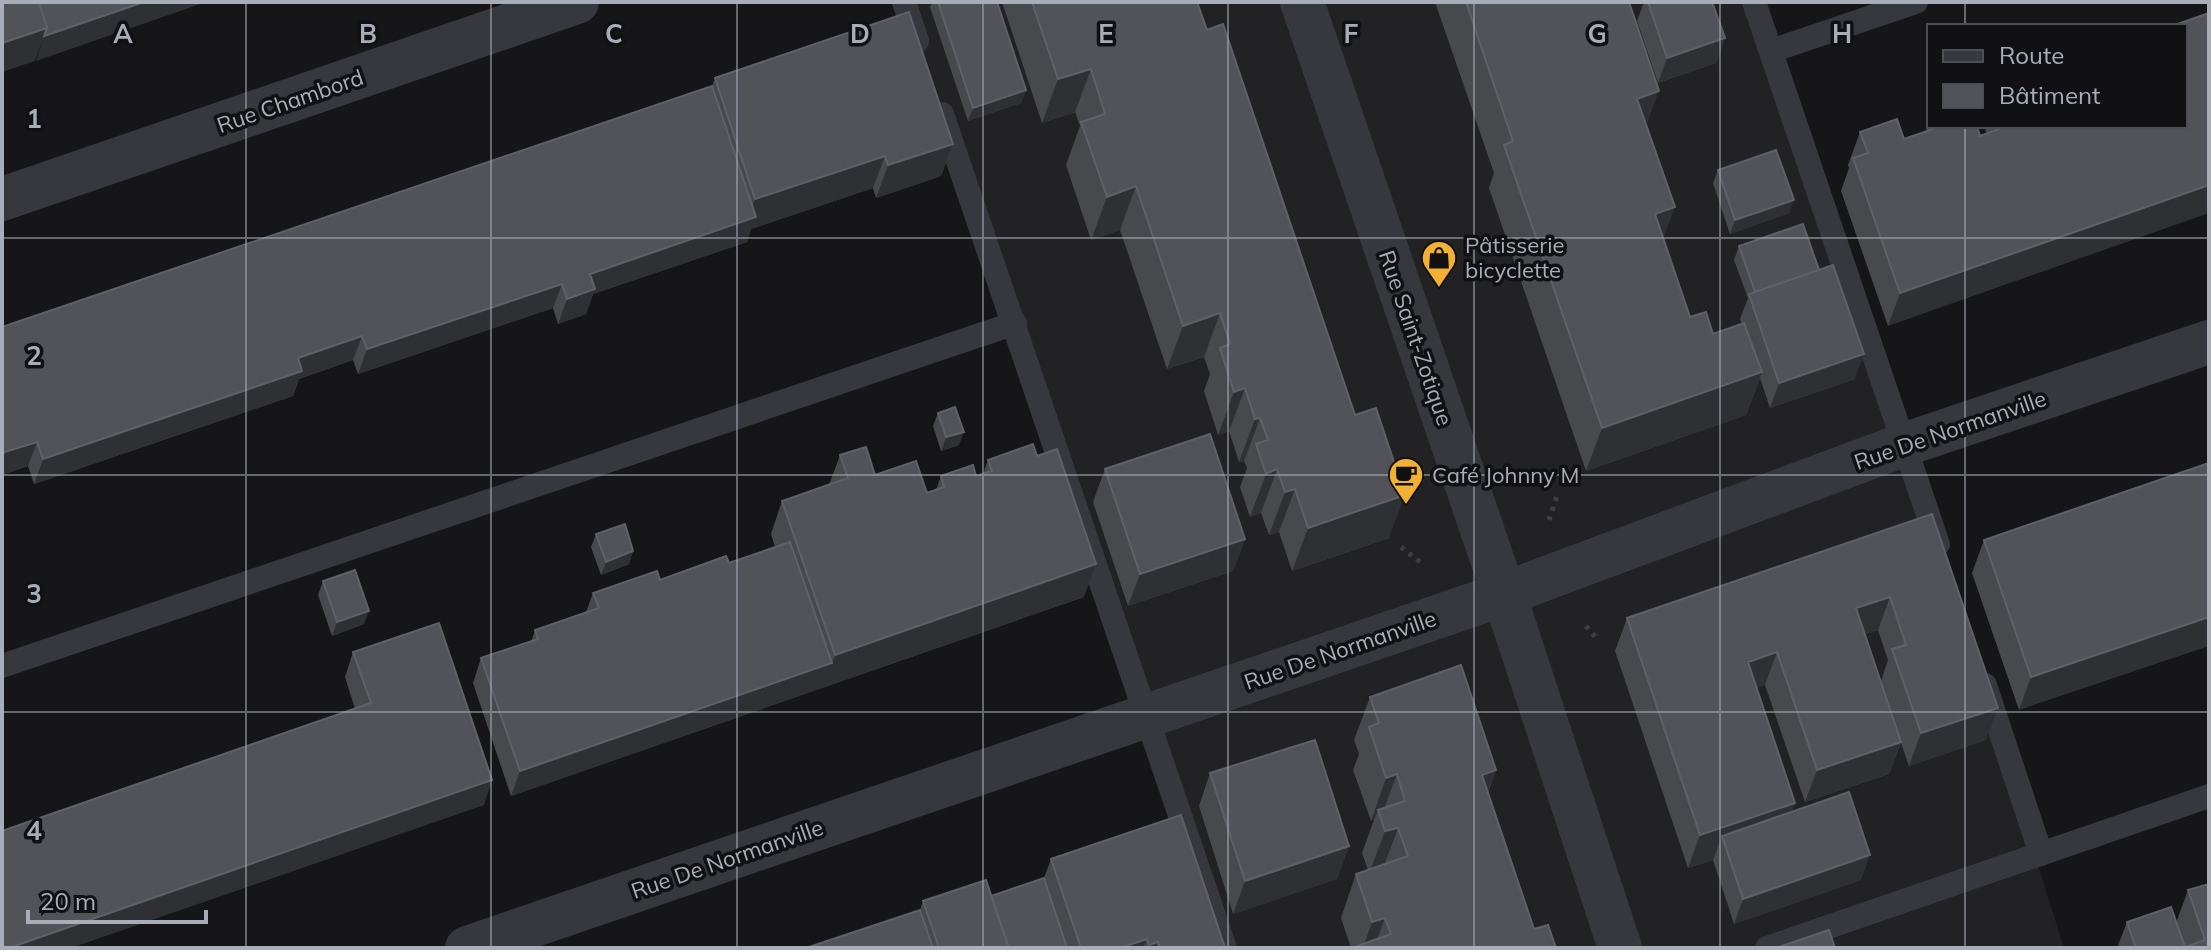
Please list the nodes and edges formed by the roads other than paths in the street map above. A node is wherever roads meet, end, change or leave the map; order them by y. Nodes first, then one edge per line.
1 (577, 2) edge
2 (904, 2) edge
3 (1302, 2) edge
4 (1754, 2) edge
5 (1916, 2) edge
6 (1771, 51) junction
7 (924, 60) edge
8 (934, 89) edge
9 (2, 199) edge
10 (1015, 323) junction
11 (2209, 342) edge
12 (1906, 444) junction
13 (1947, 570) edge
14 (1504, 594) junction
15 (1976, 660) edge
16 (2, 666) edge
17 (1148, 716) junction
18 (2209, 796) edge
19 (2041, 854) junction
20 (467, 948) edge
21 (1225, 948) edge
22 (1620, 948) edge
23 (1767, 948) edge

1 - 9 street, Rue Chambord
2 - 7 lane
3 - 14 street, Rue Saint-Zotique
4 - 6 lane
5 - 6 lane
6 - 12 lane
8 - 10 lane
10 - 16 lane
10 - 17 lane
11 - 12 street, Rue De Normanville
12 - 13 lane
12 - 14 street, Rue De Normanville
14 - 17 street, Rue De Normanville
14 - 22 street, Rue Saint-Zotique
15 - 19 lane
17 - 20 street, Rue De Normanville
17 - 21 lane
18 - 19 lane
19 - 23 lane

